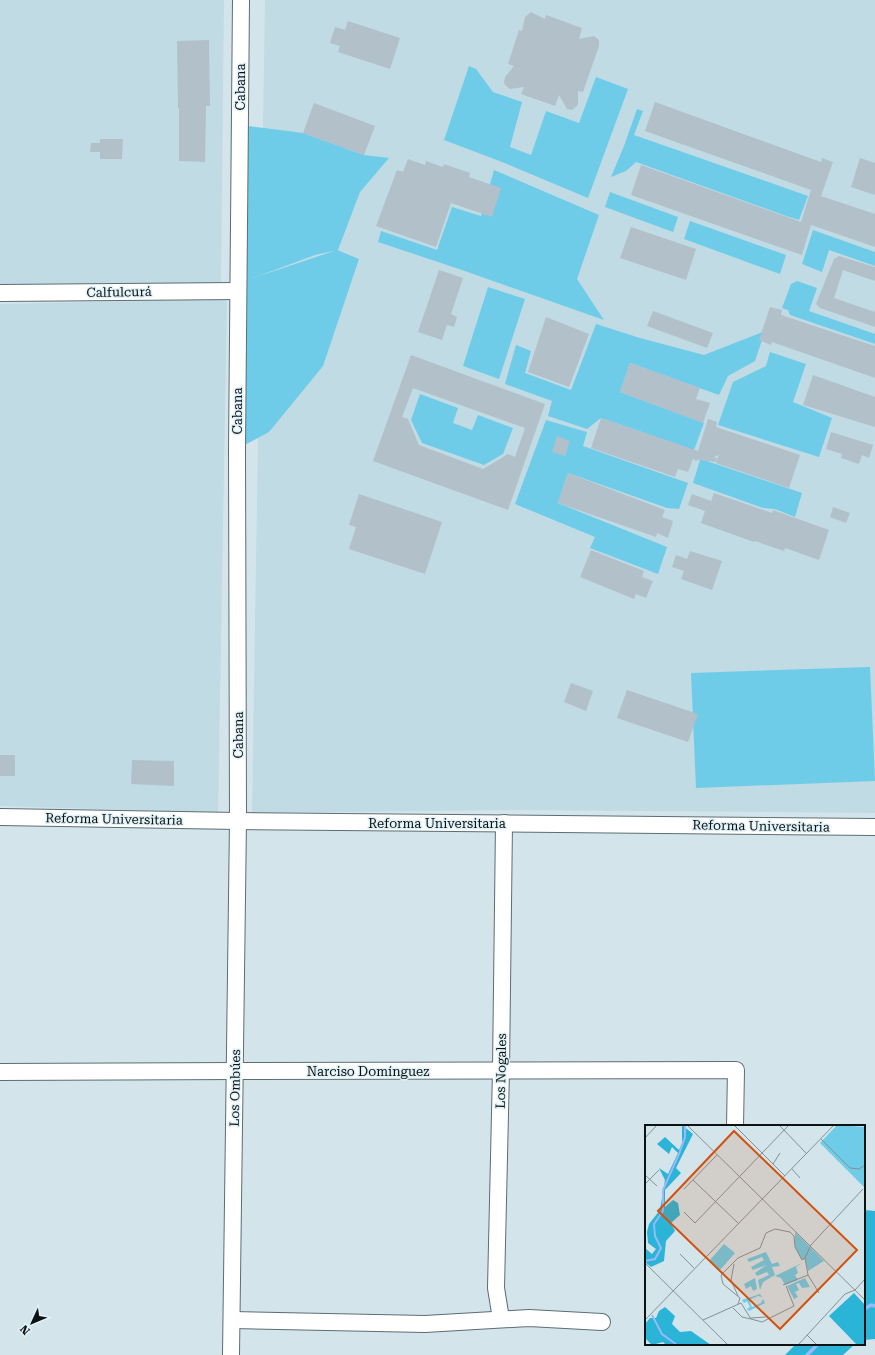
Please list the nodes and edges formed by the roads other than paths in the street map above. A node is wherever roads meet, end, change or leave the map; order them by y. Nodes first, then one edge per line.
1 (241, 0) edge
2 (238, 291) junction
3 (0, 293) edge
4 (0, 817) edge
5 (238, 821) junction
6 (504, 823) junction
7 (875, 827) edge
8 (501, 1070) junction
9 (236, 1071) junction
10 (0, 1072) edge
11 (735, 1125) edge
12 (501, 1319) junction
13 (232, 1320) junction
14 (602, 1322) dead end
15 (231, 1355) edge

1 - 2 street, Cabana
2 - 3 street, Calfulcurá
2 - 5 street, Cabana
4 - 5 street, Reforma Universitaria
5 - 6 street, Reforma Universitaria
5 - 9 street, Los Ombúes
6 - 7 street, Reforma Universitaria
6 - 8 street, Los Nogales
8 - 9 street, Narciso Domínguez
8 - 11 street, Narciso Domínguez
8 - 12 street, Los Nogales
9 - 10 street, Narciso Domínguez
9 - 13 street, Los Ombúes
12 - 13 street
12 - 14 street
13 - 15 street, Los Ombúes

